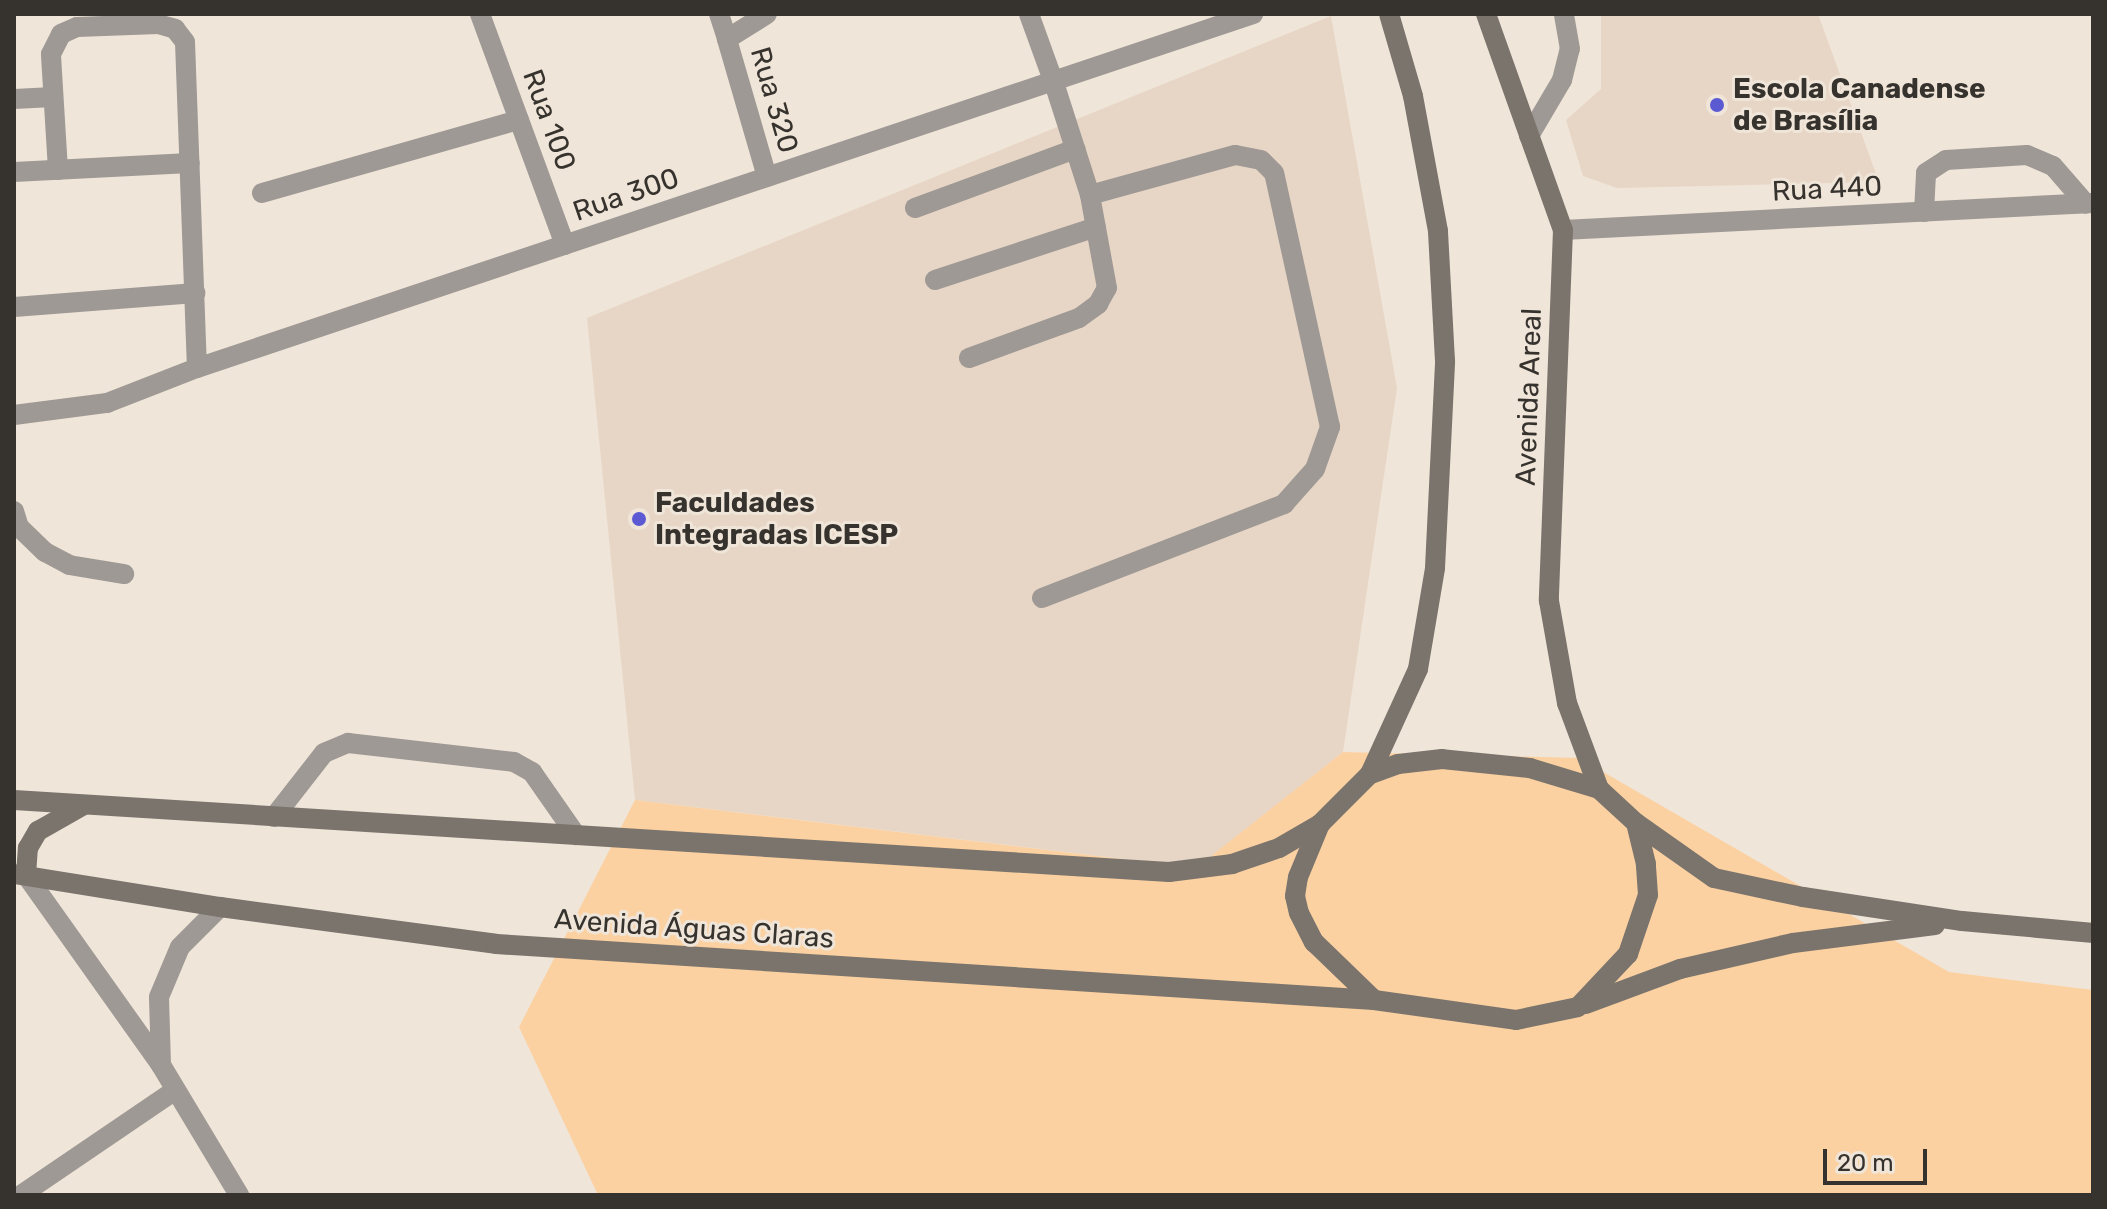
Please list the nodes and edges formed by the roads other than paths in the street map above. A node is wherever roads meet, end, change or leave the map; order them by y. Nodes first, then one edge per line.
1 (480, 14) edge
2 (719, 14) edge
3 (767, 14) edge
4 (1029, 14) edge
5 (1253, 14) edge
6 (1389, 14) edge
7 (1486, 14) edge
8 (1564, 14) edge
9 (727, 39) junction
10 (1054, 83) junction
11 (53, 97) junction
12 (14, 99) edge
13 (519, 120) junction
14 (1529, 136) junction
15 (1075, 149) junction
16 (190, 163) junction
17 (58, 170) junction
18 (14, 172) edge
19 (767, 177) junction
20 (262, 193) dead end
21 (1090, 195) junction
22 (2090, 204) edge
23 (915, 208) dead end
24 (1924, 212) junction
25 (1096, 227) junction
26 (1563, 230) junction
27 (565, 245) junction
28 (935, 280) dead end
29 (195, 293) junction
30 (14, 307) edge
31 (969, 358) dead end
32 (197, 368) junction
33 (14, 415) edge
34 (14, 511) edge
35 (124, 574) dead end
36 (1042, 598) dead end
37 (1370, 774) junction
38 (1599, 789) junction
39 (14, 800) edge
40 (84, 805) junction
41 (274, 817) junction
42 (1636, 823) junction
43 (1320, 824) junction
44 (576, 835) junction
45 (20, 874) edge
46 (220, 907) junction
47 (1962, 921) junction
48 (2093, 933) edge
49 (1374, 1000) junction
50 (1578, 1007) junction
51 (161, 1065) junction
52 (174, 1091) junction
53 (21, 1195) edge
54 (239, 1195) edge

1 - 13 street, Rua 100
2 - 9 street, Rua 320
3 - 9 street, Rua 320
4 - 10 street
5 - 10 street, Rua 300
6 - 37 main road
7 - 14 main road, Avenida Areal
8 - 14 street
9 - 19 street, Rua 320
10 - 15 street
10 - 19 street, Rua 300
11 - 12 street
11 - 16 street
11 - 17 street
13 - 20 street
13 - 27 street, Rua 100
14 - 26 main road, Avenida Areal
15 - 21 street
15 - 23 street
16 - 17 street
16 - 29 street
17 - 18 street
19 - 27 street, Rua 300
21 - 25 street
21 - 36 street
22 - 24 street, Rua 440
22 - 24 street
24 - 26 street, Rua 440
25 - 28 street
25 - 31 street
26 - 38 main road, Avenida Areal
27 - 32 street, Rua 300
29 - 30 street
29 - 32 street
32 - 33 street, Rua 300
34 - 35 street
37 - 38 main road
37 - 43 main road
38 - 42 main road
39 - 40 main road
40 - 41 main road
40 - 45 main road
41 - 44 main road
41 - 44 street
42 - 47 main road
42 - 50 main road
43 - 44 main road
43 - 49 main road
45 - 46 main road, Avenida Águas Claras
45 - 51 street
46 - 49 main road, Avenida Águas Claras
46 - 51 street
47 - 48 main road
47 - 50 main road, Avenida Águas Claras
49 - 50 main road, Avenida Águas Claras
51 - 52 street
52 - 53 street
52 - 54 street

